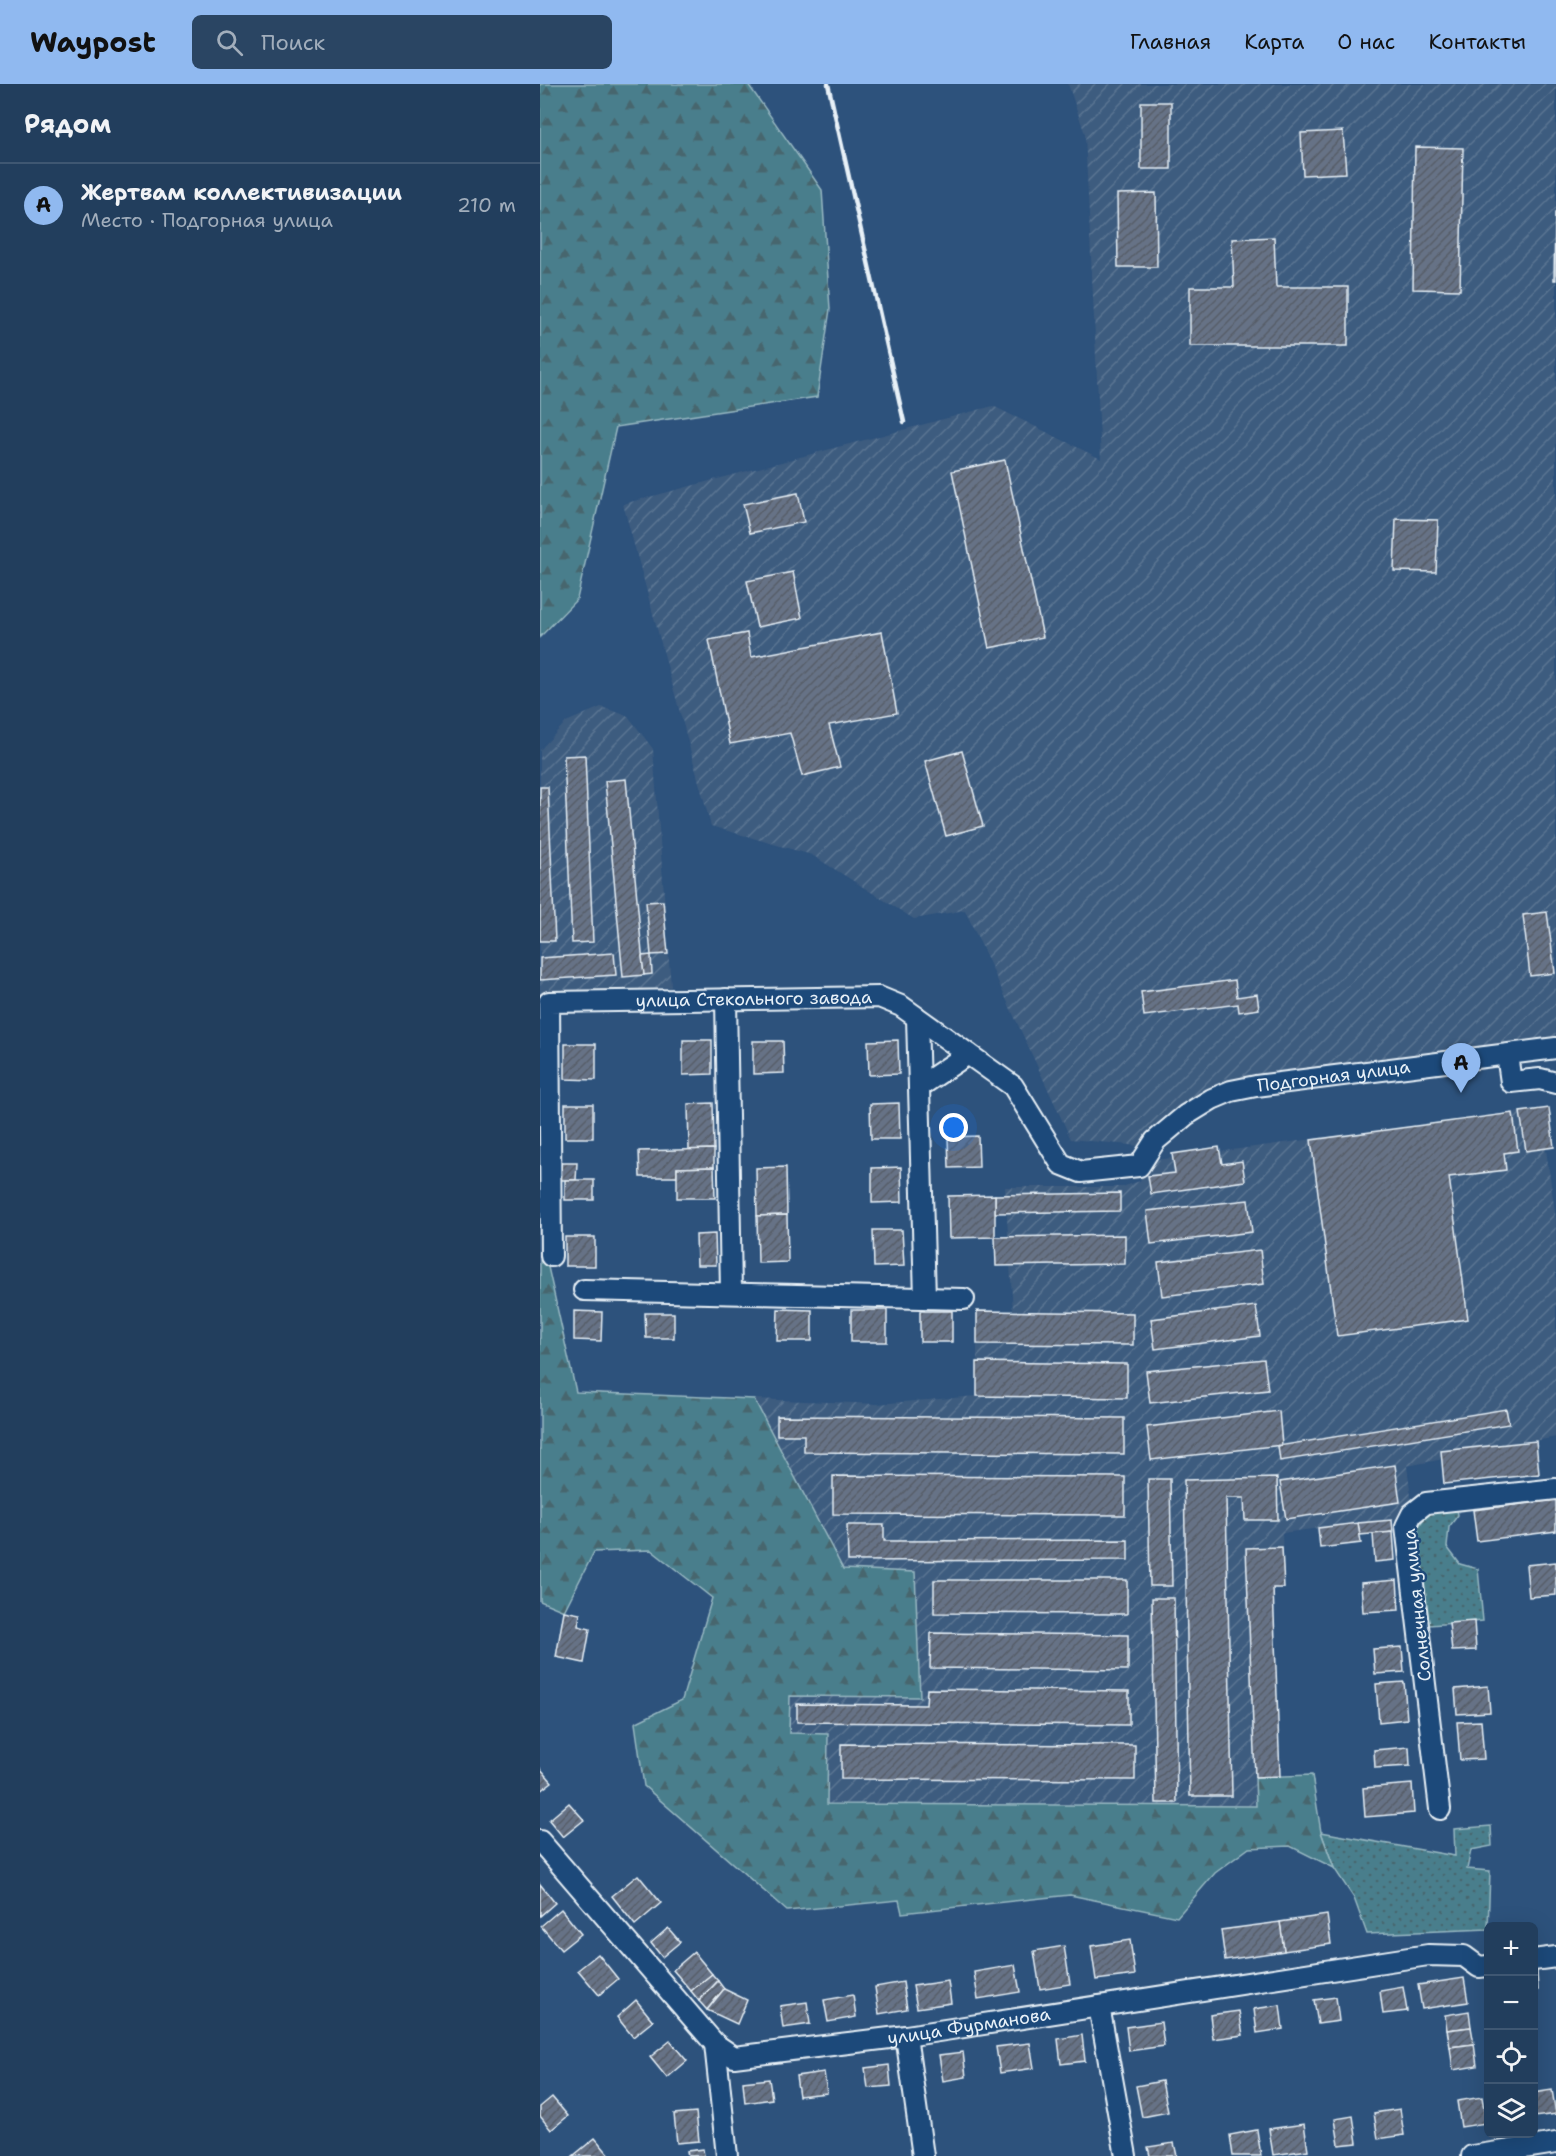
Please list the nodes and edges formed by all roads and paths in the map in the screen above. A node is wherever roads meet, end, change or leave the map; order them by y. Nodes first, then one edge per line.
1 (726, 999) junction
2 (917, 1018) junction
3 (1556, 1048) edge
4 (968, 1054) junction
5 (1508, 1055) junction
6 (1556, 1083) edge
7 (919, 1087) junction
8 (1139, 1166) joint
9 (551, 1256) dead end
10 (584, 1290) dead end
11 (731, 1293) junction
12 (925, 1298) junction
13 (964, 1299) dead end
14 (1556, 1489) edge
15 (1440, 1809) dead end
16 (540, 1841) edge
17 (1556, 1957) edge
18 (1538, 1959) edge
19 (1484, 1971) edge
20 (1099, 2006) junction
21 (906, 2036) junction
22 (715, 2044) junction
23 (1556, 2143) edge
24 (1515, 2146) edge
25 (727, 2156) edge
26 (923, 2156) edge
27 (1126, 2156) edge
28 (1472, 2156) edge

1 - 2 street, улица Стекольного завода
1 - 9 street, улица Стекольного завода
1 - 11 street
2 - 4 street, улица Стекольного завода
2 - 7 street
3 - 5 street, Подгорная улица
4 - 7 street
4 - 8 street, улица Стекольного завода
5 - 6 street
5 - 8 street, Подгорная улица
7 - 12 street
10 - 11 street
11 - 12 street
12 - 13 street
14 - 15 street, Солнечная улица
16 - 22 street, улица Фурманова
17 - 18 street
19 - 20 street, улица Фурманова
20 - 21 street, улица Фурманова
20 - 27 street
21 - 22 street, улица Фурманова
21 - 26 street
22 - 25 street
23 - 24 street
24 - 28 street

